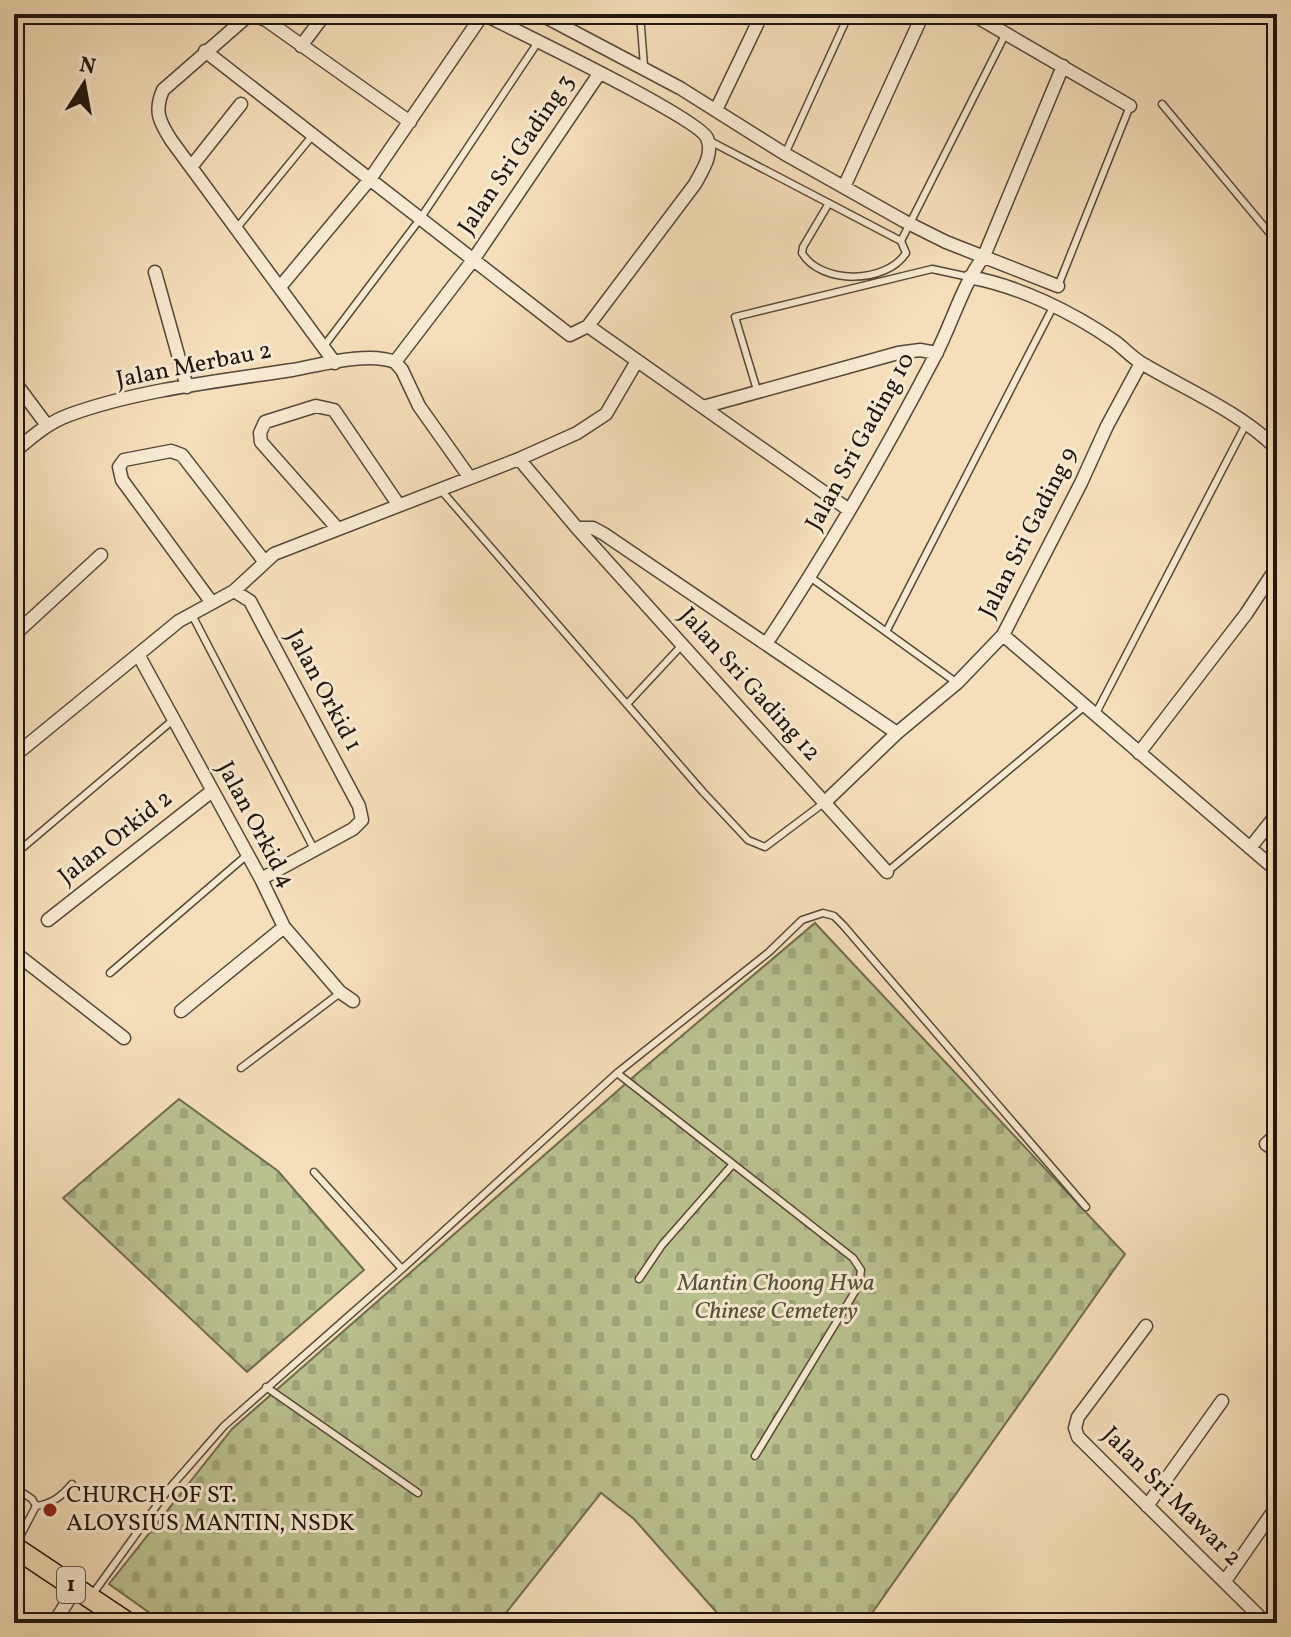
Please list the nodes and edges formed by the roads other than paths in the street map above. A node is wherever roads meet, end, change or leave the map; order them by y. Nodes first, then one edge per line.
1 (325, 14) edge
2 (483, 14) edge
3 (540, 14) edge
4 (640, 14) edge
5 (762, 14) edge
6 (849, 14) edge
7 (923, 14) edge
8 (972, 14) edge
9 (1006, 33) junction
10 (538, 42) junction
11 (301, 46) junction
12 (205, 51) junction
13 (1063, 66) junction
14 (644, 68) junction
15 (599, 74) junction
16 (241, 104) dead end
17 (1162, 104) dead end
18 (1130, 106) joint
19 (716, 110) junction
20 (410, 122) junction
21 (312, 136) junction
22 (708, 140) junction
23 (785, 154) junction
24 (191, 167) junction
25 (370, 179) junction
26 (844, 187) junction
27 (829, 203) junction
28 (420, 219) junction
29 (910, 225) junction
30 (236, 229) junction
31 (901, 241) junction
32 (1277, 242) edge
33 (984, 256) junction
34 (473, 260) junction
35 (155, 272) dead end
36 (969, 277) junction
37 (1058, 286) joint
38 (280, 287) junction
39 (1053, 307) junction
40 (588, 326) junction
41 (324, 346) junction
42 (937, 353) junction
43 (637, 361) junction
44 (395, 362) junction
45 (335, 363) junction
46 (1141, 363) junction
47 (14, 381) edge
48 (187, 387) junction
49 (757, 390) junction
50 (703, 407) junction
51 (46, 424) junction
52 (1246, 424) junction
53 (1277, 449) edge
54 (14, 452) edge
55 (519, 459) junction
56 (470, 478) junction
57 (440, 489) junction
58 (398, 504) junction
59 (849, 510) junction
60 (337, 528) junction
61 (577, 528) junction
62 (101, 555) dead end
63 (264, 561) junction
64 (1277, 567) edge
65 (810, 577) junction
66 (234, 591) junction
67 (212, 603) junction
68 (191, 613) junction
69 (886, 632) junction
70 (14, 635) edge
71 (1003, 635) junction
72 (683, 644) junction
73 (766, 644) junction
74 (139, 656) junction
75 (957, 683) junction
76 (627, 704) junction
77 (1090, 711) junction
78 (174, 720) junction
79 (897, 733) junction
80 (1139, 753) junction
81 (14, 756) edge
82 (212, 791) junction
83 (825, 802) junction
84 (1277, 814) edge
85 (1250, 848) junction
86 (315, 851) junction
87 (247, 854) junction
88 (14, 855) edge
89 (1277, 871) edge
90 (887, 872) joint
91 (261, 879) junction
92 (48, 920) dead end
93 (284, 927) junction
94 (14, 952) edge
95 (110, 973) dead end
96 (340, 992) junction
97 (353, 1001) dead end
98 (181, 1011) dead end
99 (124, 1038) dead end
100 (241, 1068) dead end
101 (617, 1073) junction
102 (1277, 1134) edge
103 (1277, 1152) edge
104 (733, 1164) junction
105 (314, 1172) dead end
106 (1086, 1207) dead end
107 (402, 1269) junction
108 (639, 1279) dead end
109 (1146, 1326) dead end
110 (266, 1387) junction
111 (1222, 1401) dead end
112 (755, 1456) dead end
113 (72, 1484) dead end
114 (14, 1487) edge
115 (418, 1493) dead end
116 (36, 1506) junction
117 (1147, 1506) junction
118 (1277, 1506) edge
119 (14, 1547) edge
120 (1225, 1581) junction
121 (83, 1593) junction
122 (54, 1623) edge
123 (128, 1623) edge
124 (1266, 1623) edge

1 - 11 street
2 - 10 street
2 - 20 street
3 - 14 street
4 - 14 lane
5 - 19 street
6 - 23 lane
7 - 26 street
8 - 9 street
9 - 13 street
9 - 29 lane
10 - 15 street
10 - 28 lane
11 - 12 street
11 - 20 street
12 - 21 street
12 - 24 street
13 - 18 street
13 - 33 street, Jalan Sri Gading 10
14 - 19 street
15 - 22 street
15 - 34 street, Jalan Sri Gading 3
16 - 24 street
17 - 32 lane
18 - 37 lane
19 - 23 street
20 - 25 street
21 - 25 street
21 - 30 lane
22 - 27 lane
22 - 40 street
23 - 26 street
24 - 30 street
25 - 28 street
25 - 38 street
26 - 29 street
27 - 31 lane
27 - 31 lane
28 - 34 street
28 - 41 lane
29 - 31 lane
29 - 33 street
30 - 38 street
33 - 36 street, Jalan Sri Gading 10
33 - 37 street
34 - 40 street
34 - 44 street, Jalan Sri Gading 3
35 - 48 street
36 - 39 street
36 - 42 street, Jalan Sri Gading 10
36 - 49 lane
38 - 41 street
39 - 46 street
39 - 69 lane
40 - 43 street
41 - 45 street
42 - 49 street
42 - 59 street, Jalan Sri Gading 10
43 - 50 street
43 - 55 street
44 - 45 street, Jalan Merbau 2
44 - 56 street
45 - 48 street, Jalan Merbau 2
46 - 52 street
46 - 71 street, Jalan Sri Gading 9
47 - 51 street
48 - 51 street, Jalan Merbau 2
49 - 50 street
50 - 59 street
51 - 54 street, Jalan Merbau 2
52 - 53 street
52 - 77 lane
55 - 56 street
55 - 61 street, Jalan Sri Gading 12
56 - 57 street
57 - 58 street
57 - 76 lane
58 - 60 street
58 - 60 street
59 - 65 street, Jalan Sri Gading 10
60 - 63 street
61 - 72 street, Jalan Sri Gading 12
61 - 73 street, Jalan Sri Gading 12
62 - 70 street
63 - 66 street
63 - 67 street
64 - 80 street
65 - 69 lane
65 - 73 street, Jalan Sri Gading 10
66 - 67 street
66 - 86 street, Jalan Orkid 1
67 - 68 street
68 - 74 street
68 - 86 lane
69 - 75 lane
71 - 75 street, Jalan Sri Gading 9
71 - 77 street
72 - 76 lane
72 - 83 street, Jalan Sri Gading 12
73 - 79 street, Jalan Sri Gading 12
74 - 78 street, Jalan Orkid 4
74 - 81 street
75 - 79 street, Jalan Sri Gading 9
76 - 83 lane
77 - 80 street
77 - 90 lane
78 - 82 street, Jalan Orkid 4
78 - 88 lane
79 - 83 street, Jalan Sri Gading 9
80 - 85 street
82 - 87 street, Jalan Orkid 4
82 - 92 street, Jalan Orkid 2
83 - 90 street, Jalan Sri Gading 12
84 - 85 street
85 - 89 street
86 - 91 street
87 - 91 street, Jalan Orkid 4
87 - 95 lane
91 - 93 street, Jalan Orkid 4
93 - 96 street, Jalan Orkid 4
93 - 98 street
94 - 99 street
96 - 97 street, Jalan Orkid 4
96 - 100 lane
101 - 104 lane
101 - 106 lane
101 - 107 lane
102 - 103 street
104 - 108 lane
104 - 112 lane
105 - 107 lane
107 - 110 lane
109 - 117 street, Jalan Sri Mawar 2
110 - 115 lane
110 - 121 lane
111 - 117 street
113 - 116 lane
114 - 116 lane
116 - 119 lane
117 - 120 street, Jalan Sri Mawar 2
118 - 120 street
119 - 121 main road, 1
120 - 124 street, Jalan Sri Mawar 2
121 - 122 street
121 - 123 main road, 1

